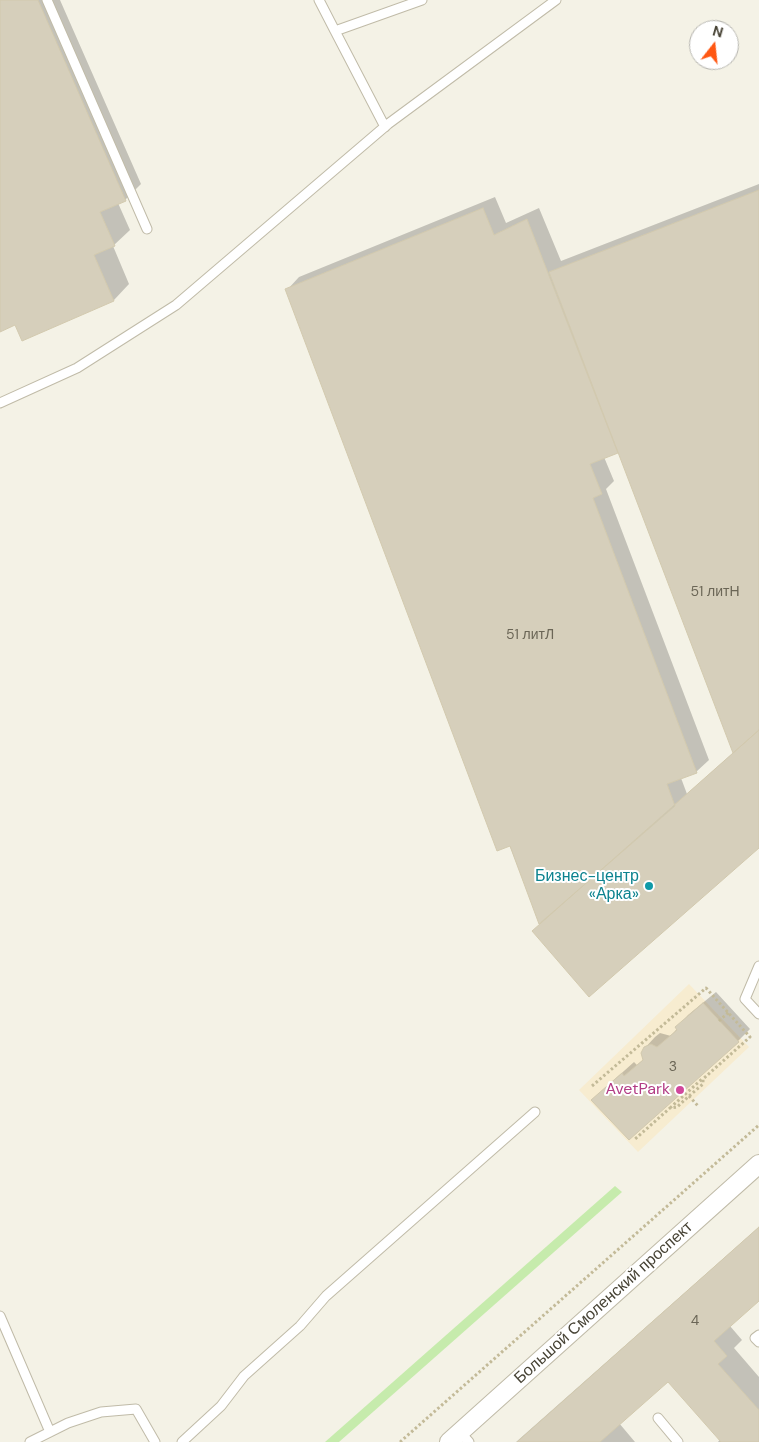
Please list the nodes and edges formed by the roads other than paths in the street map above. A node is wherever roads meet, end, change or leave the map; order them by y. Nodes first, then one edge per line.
1 (47, 0) edge
2 (319, 0) edge
3 (422, 0) edge
4 (556, 0) edge
5 (335, 31) junction
6 (385, 127) junction
7 (148, 229) dead end
8 (0, 403) edge
9 (759, 966) edge
10 (759, 1014) edge
11 (535, 1112) dead end
12 (759, 1164) edge
13 (0, 1316) edge
14 (759, 1335) edge
15 (759, 1342) edge
16 (658, 1418) dead end
17 (50, 1432) junction
18 (459, 1439) edge
19 (30, 1442) edge
20 (155, 1442) edge
21 (182, 1442) edge
22 (678, 1442) edge

1 - 7 lane
2 - 5 lane
3 - 5 lane
4 - 6 lane
5 - 6 lane
6 - 8 lane
9 - 10 lane
11 - 21 lane
12 - 18 street, Большой Смоленский проспект
13 - 17 lane
14 - 15 lane
16 - 22 lane
17 - 19 lane
17 - 20 lane

